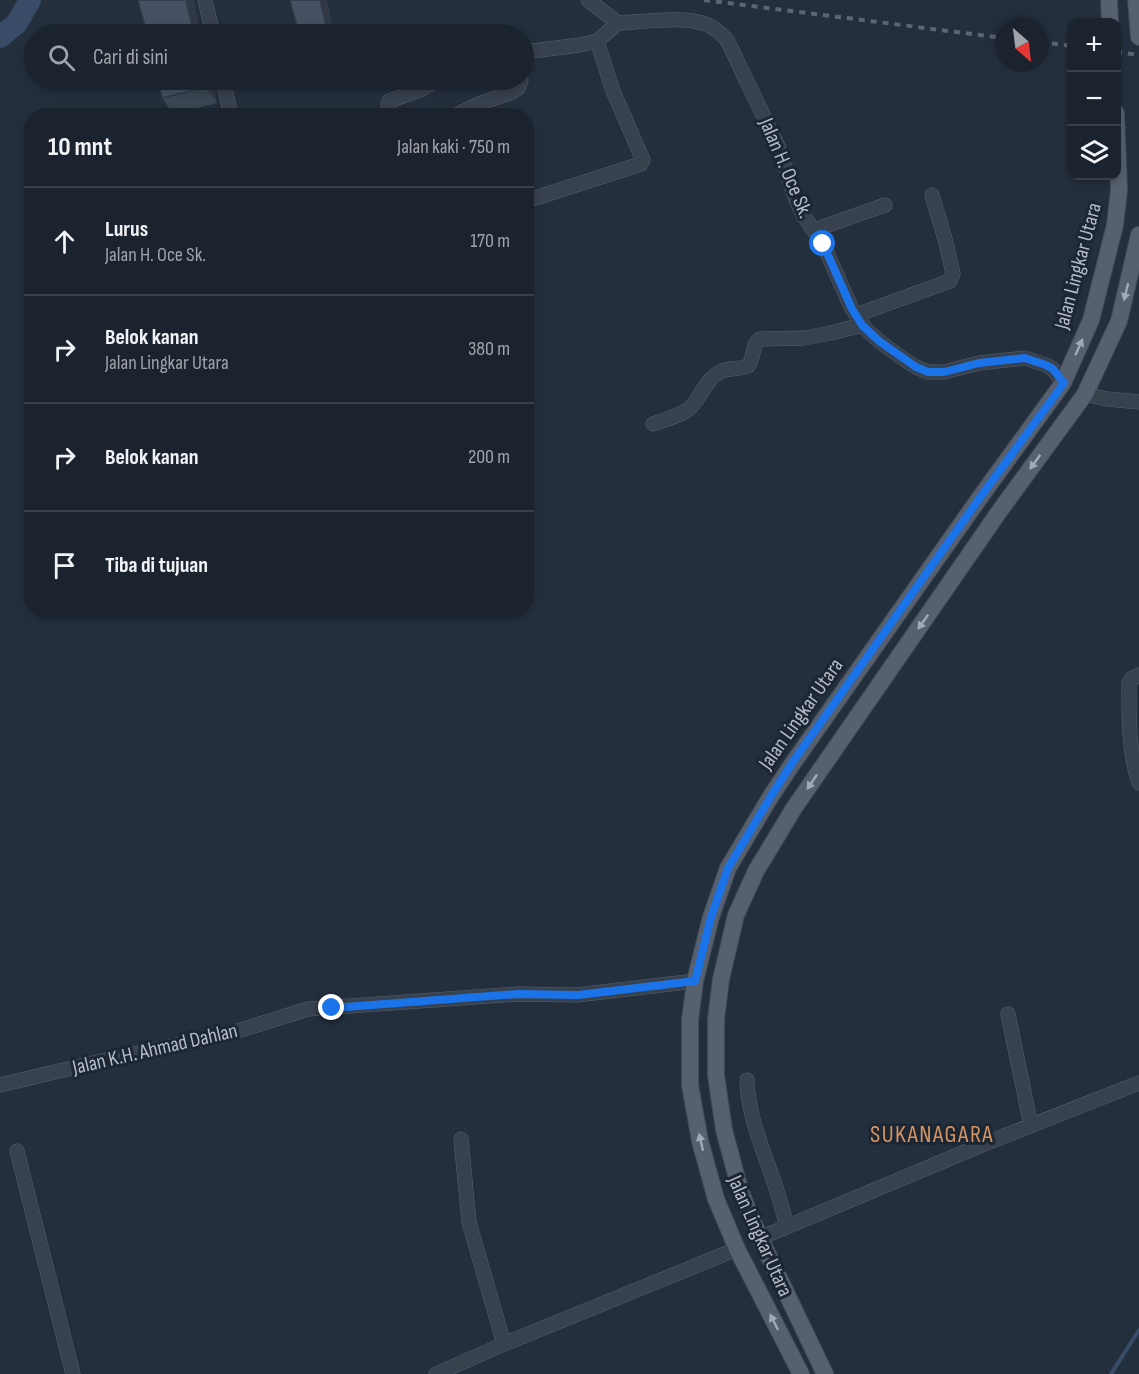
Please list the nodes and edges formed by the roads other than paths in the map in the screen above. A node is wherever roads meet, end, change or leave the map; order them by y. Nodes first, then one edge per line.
1 (205, 0) edge
2 (588, 0) edge
3 (1109, 0) edge
4 (1136, 0) edge
5 (1110, 18) edge
6 (618, 23) junction
7 (211, 24) edge
8 (1138, 29) edge
9 (1139, 37) edge
10 (597, 41) junction
11 (534, 51) edge
12 (225, 90) edge
13 (420, 90) edge
14 (515, 90) edge
15 (229, 108) edge
16 (389, 108) edge
17 (471, 108) edge
18 (1117, 126) edge
19 (932, 195) dead end
20 (534, 198) edge
21 (885, 205) dead end
22 (1115, 225) junction
23 (814, 230) junction
24 (1139, 233) edge
25 (859, 320) junction
26 (1064, 383) junction
27 (1085, 394) junction
28 (1139, 402) edge
29 (653, 424) dead end
30 (981, 496) junction
31 (1001, 509) junction
32 (1139, 675) edge
33 (1139, 783) edge
34 (771, 796) junction
35 (794, 808) junction
36 (695, 981) junction
37 (1008, 1014) dead end
38 (747, 1080) dead end
39 (1139, 1083) edge
40 (0, 1085) edge
41 (717, 1088) junction
42 (692, 1094) junction
43 (1031, 1126) junction
44 (461, 1139) dead end
45 (17, 1151) dead end
46 (787, 1226) junction
47 (760, 1238) junction
48 (737, 1249) junction
49 (504, 1344) junction
50 (73, 1374) edge
51 (436, 1374) edge
52 (801, 1374) edge
53 (825, 1374) edge

1 - 7 street
2 - 6 street
3 - 5 main road
4 - 8 main road
6 - 10 street
6 - 23 street, Jalan H. Oce Sk.
8 - 9 main road
10 - 11 street
10 - 20 street
12 - 15 street
13 - 16 street
14 - 17 street
18 - 22 main road, Jalan Lingkar Utara
19 - 25 street
21 - 23 street
22 - 24 main road
26 -> 22 main road, Jalan Lingkar Utara
23 - 25 street, Jalan H. Oce Sk.
24 -> 27 main road, Jalan Lingkar Utara
25 - 26 street, Jalan H. Oce Sk.
25 - 29 street
26 - 30 main road, Jalan Lingkar Utara
27 - 28 street
27 -> 31 main road, Jalan Lingkar Utara
30 - 31 main road
30 - 34 main road, Jalan Lingkar Utara
31 -> 35 main road, Jalan Lingkar Utara
32 - 33 street
34 - 35 main road
34 - 36 main road, Jalan Lingkar Utara
35 - 41 main road, Jalan Lingkar Utara
36 - 40 street, Jalan K.H. Ahmad Dahlan
36 - 42 main road, Jalan Lingkar Utara
37 - 43 street
38 - 46 street
39 - 43 street
41 - 42 main road
41 - 47 main road, Jalan Lingkar Utara
48 -> 42 main road, Jalan Lingkar Utara
43 - 46 street
44 - 49 street
45 - 50 street
46 - 47 street
47 - 53 main road, Jalan Lingkar Utara
48 - 49 street
52 -> 48 main road, Jalan Lingkar Utara
49 - 51 street

